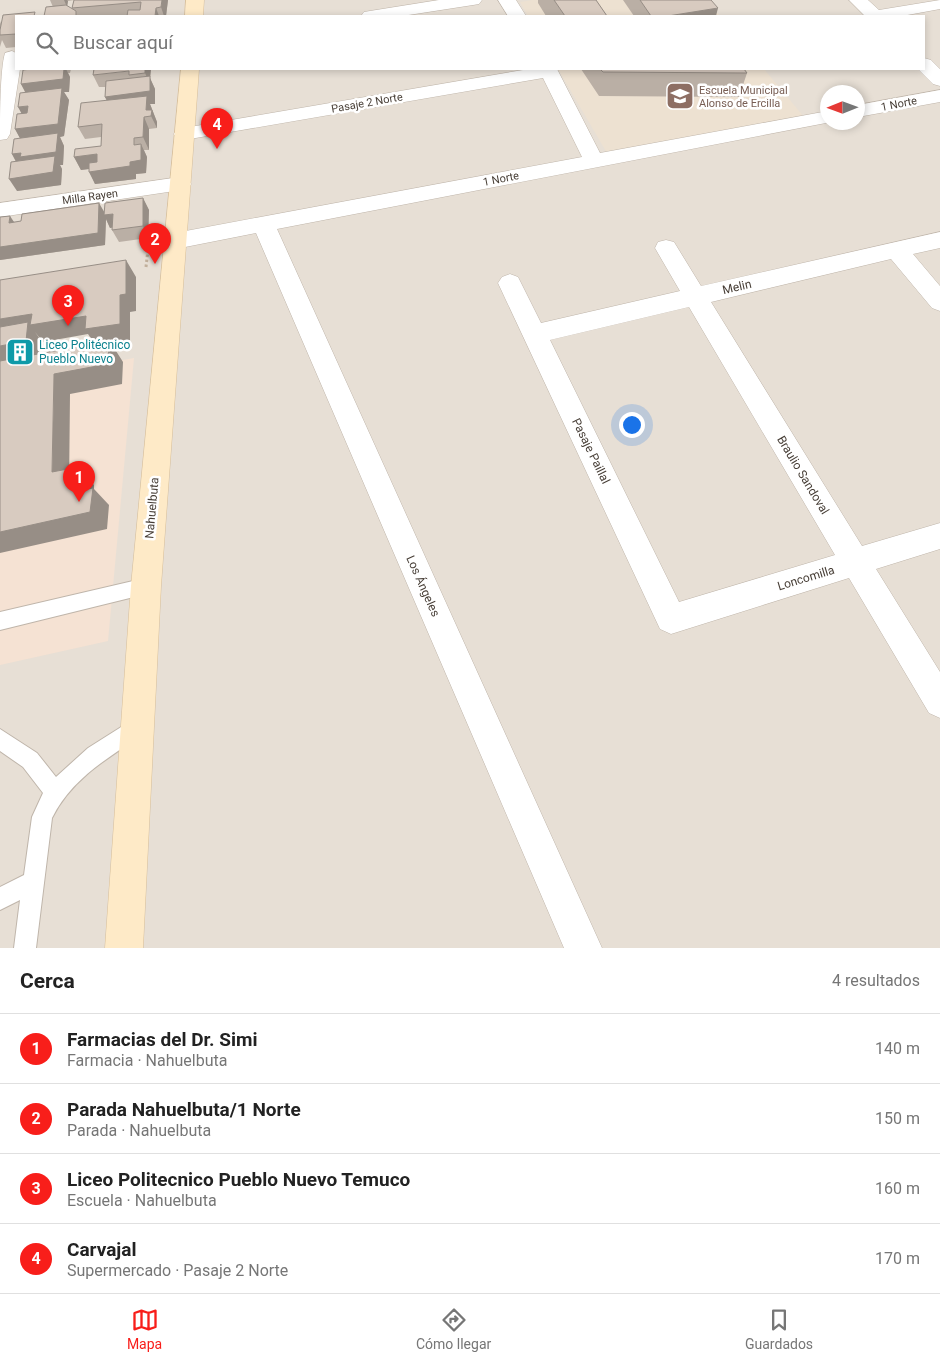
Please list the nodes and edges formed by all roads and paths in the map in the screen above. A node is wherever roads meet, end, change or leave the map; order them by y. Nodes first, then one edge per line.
1 (195, 0) edge
2 (473, 0) edge
3 (507, 0) edge
4 (858, 0) edge
5 (940, 4) edge
6 (194, 15) edge
7 (376, 15) edge
8 (516, 15) edge
9 (873, 15) edge
10 (880, 15) edge
11 (10, 57) edge
12 (925, 65) edge
13 (190, 70) edge
14 (548, 70) edge
15 (940, 80) edge
16 (940, 96) edge
17 (865, 110) edge
18 (820, 119) edge
19 (0, 134) edge
20 (184, 134) junction
21 (594, 161) junction
22 (180, 184) junction
23 (0, 210) edge
24 (263, 224) junction
25 (939, 240) edge
26 (175, 241) junction
27 (666, 248) dead end
28 (896, 250) junction
29 (510, 282) dead end
30 (695, 297) junction
31 (940, 302) edge
32 (534, 334) junction
33 (940, 536) edge
34 (855, 562) junction
35 (146, 586) junction
36 (671, 619) joint
37 (0, 621) edge
38 (940, 702) edge
39 (137, 727) junction
40 (0, 739) edge
41 (55, 792) junction
42 (34, 881) junction
43 (0, 899) edge
44 (25, 948) edge
45 (124, 948) edge
46 (583, 948) edge

1 - 6 main road
2 - 7 street
3 - 8 street
4 - 9 street
5 - 10 street
11 - 19 street
12 - 15 street
13 - 20 main road, Nahuelbuta
14 - 20 street, Pasaje 2 Norte
14 - 21 street
16 - 17 street, 1 Norte
18 - 21 street, 1 Norte
20 - 22 main road, Nahuelbuta
21 - 24 street, 1 Norte
22 - 23 street, Milla Rayen
22 - 26 main road, Nahuelbuta
24 - 26 street, 1 Norte
24 - 46 street, Los Ángeles
25 - 28 street, Melin
26 - 35 main road, Nahuelbuta
27 - 30 street, Braulio Sandoval
28 - 30 street, Melin
28 - 31 street
29 - 32 street, Pasaje Paillal
30 - 32 street, Melin
30 - 34 street, Braulio Sandoval
32 - 36 street, Pasaje Paillal
33 - 34 street, Loncomilla
34 - 36 street, Loncomilla
34 - 38 street, Braulio Sandoval
35 - 37 lane
35 - 39 main road, Nahuelbuta
39 - 41 lane
39 - 45 main road, Nahuelbuta
40 - 41 lane
41 - 42 lane
42 - 43 lane
42 - 44 lane

